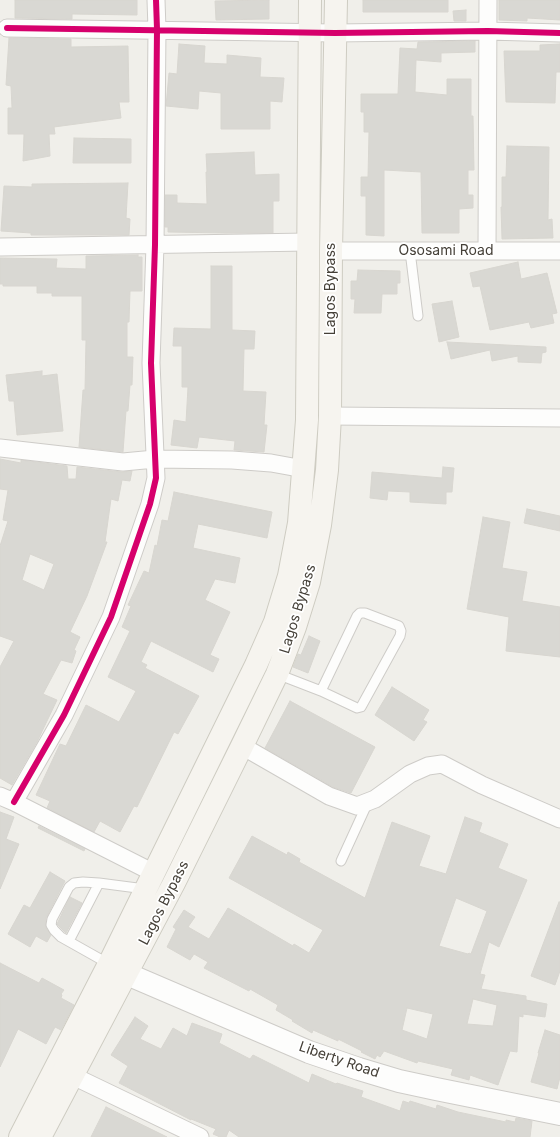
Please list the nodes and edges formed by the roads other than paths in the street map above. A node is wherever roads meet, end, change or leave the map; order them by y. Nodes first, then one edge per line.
1 (156, 0) edge
2 (310, 0) edge
3 (336, 0) edge
4 (488, 0) edge
5 (7, 28) dead end
6 (157, 29) junction
7 (488, 31) junction
8 (310, 32) junction
9 (335, 33) junction
10 (560, 33) edge
11 (308, 242) junction
12 (155, 245) junction
13 (0, 247) edge
14 (331, 251) junction
15 (410, 251) junction
16 (487, 251) junction
17 (560, 252) edge
18 (418, 316) dead end
19 (330, 416) junction
20 (560, 418) edge
21 (0, 448) edge
22 (155, 460) junction
23 (304, 469) junction
24 (277, 674) junction
25 (321, 691) junction
26 (242, 746) junction
27 (7, 799) edge
28 (368, 802) junction
29 (560, 819) edge
30 (341, 861) dead end
31 (150, 881) junction
32 (99, 883) junction
33 (69, 941) junction
34 (118, 969) junction
35 (73, 1076) junction
36 (560, 1114) edge
37 (20, 1137) edge
38 (40, 1137) edge
39 (200, 1137) edge

1 - 6 street
2 - 8 main road, Lagos Bypass
3 - 9 main road, Lagos Bypass
4 - 7 street
5 - 6 street
6 - 8 street
6 - 12 street
7 - 9 street
7 - 10 street
7 - 16 street
8 - 9 street
8 - 11 main road, Lagos Bypass
9 - 14 main road, Lagos Bypass
11 - 12 street
11 - 23 main road, Lagos Bypass
12 - 13 street
12 - 22 street
14 - 15 street, Ososami Road
14 - 19 main road, Lagos Bypass
15 - 16 street, Ososami Road
15 - 18 lane
16 - 17 street, Ososami Road
19 - 20 street
19 - 24 main road, Lagos Bypass
21 - 22 street
22 - 23 street
22 - 27 street
23 - 31 main road, Lagos Bypass
24 - 25 lane
24 - 26 main road, Lagos Bypass
25 - 25 lane
26 - 28 street
26 - 34 main road, Lagos Bypass
27 - 31 street
28 - 29 street
28 - 30 lane
31 - 32 lane
31 - 34 main road, Lagos Bypass
32 - 33 lane
32 - 33 lane
33 - 34 lane
34 - 35 main road, Lagos Bypass
34 - 36 street, Liberty Road
34 - 37 main road, Lagos Bypass
35 - 38 main road, Lagos Bypass
35 - 39 street

